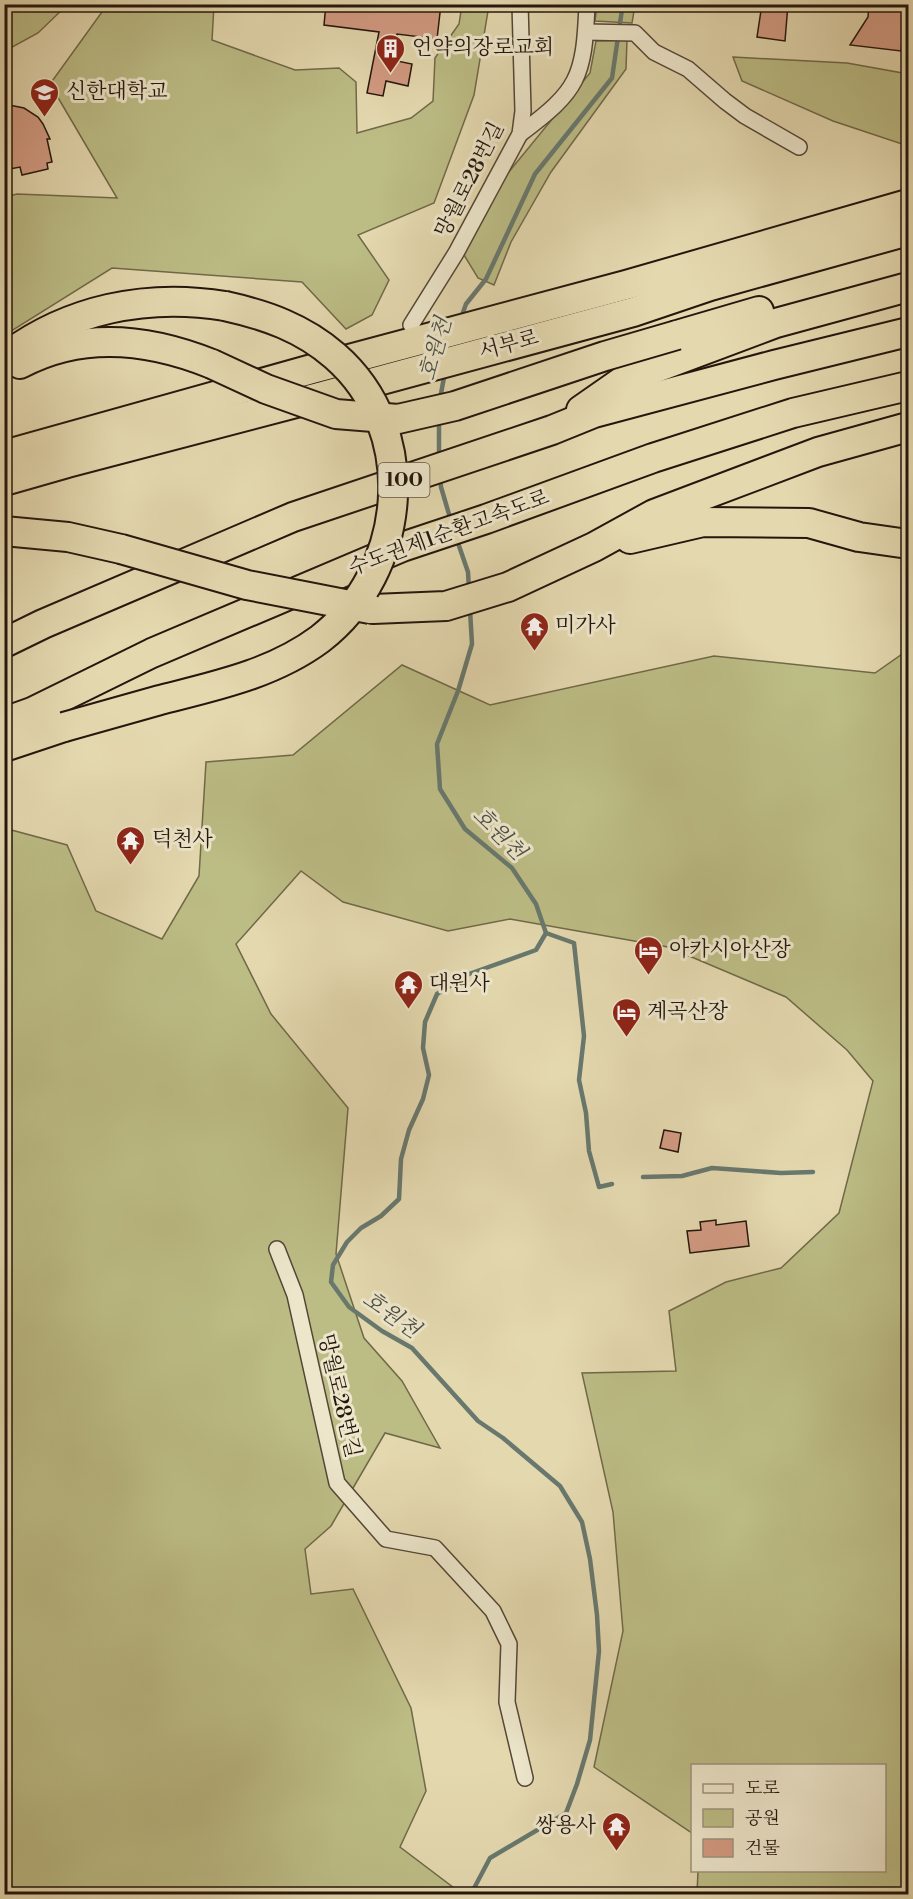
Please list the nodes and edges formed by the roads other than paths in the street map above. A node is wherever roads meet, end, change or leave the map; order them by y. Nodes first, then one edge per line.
1 (520, 4) edge
2 (587, 4) edge
3 (586, 32) junction
4 (520, 134) junction
5 (800, 147) dead end
6 (909, 204) edge
7 (909, 231) edge
8 (909, 268) edge
9 (909, 287) edge
10 (629, 299) junction
11 (411, 325) dead end
12 (909, 332) edge
13 (4, 358) edge
14 (4, 373) edge
15 (909, 386) edge
16 (909, 427) edge
17 (552, 430) junction
18 (4, 455) edge
19 (4, 482) edge
20 (4, 531) edge
21 (637, 531) junction
22 (909, 544) edge
23 (4, 643) edge
24 (4, 722) edge
25 (4, 747) edge
26 (277, 1249) dead end
27 (525, 1778) dead end

1 - 4 street, 망월로28번길
2 - 3 street
3 - 4 street
3 - 5 street
4 - 11 street, 망월로28번길
6 - 10 highway, 서부로
7 - 10 highway, 서부로
8 - 14 highway, bridge
9 - 17 highway
10 - 18 highway, 서부로
10 - 19 highway, 서부로
12 - 17 highway, 100
13 - 25 highway, bridge
15 - 24 highway, 수도권제1순환고속도로, bridge
16 - 21 highway
17 - 23 highway, 100, bridge
20 - 21 highway, bridge
21 - 22 highway
26 - 27 street, 망월로28번길

